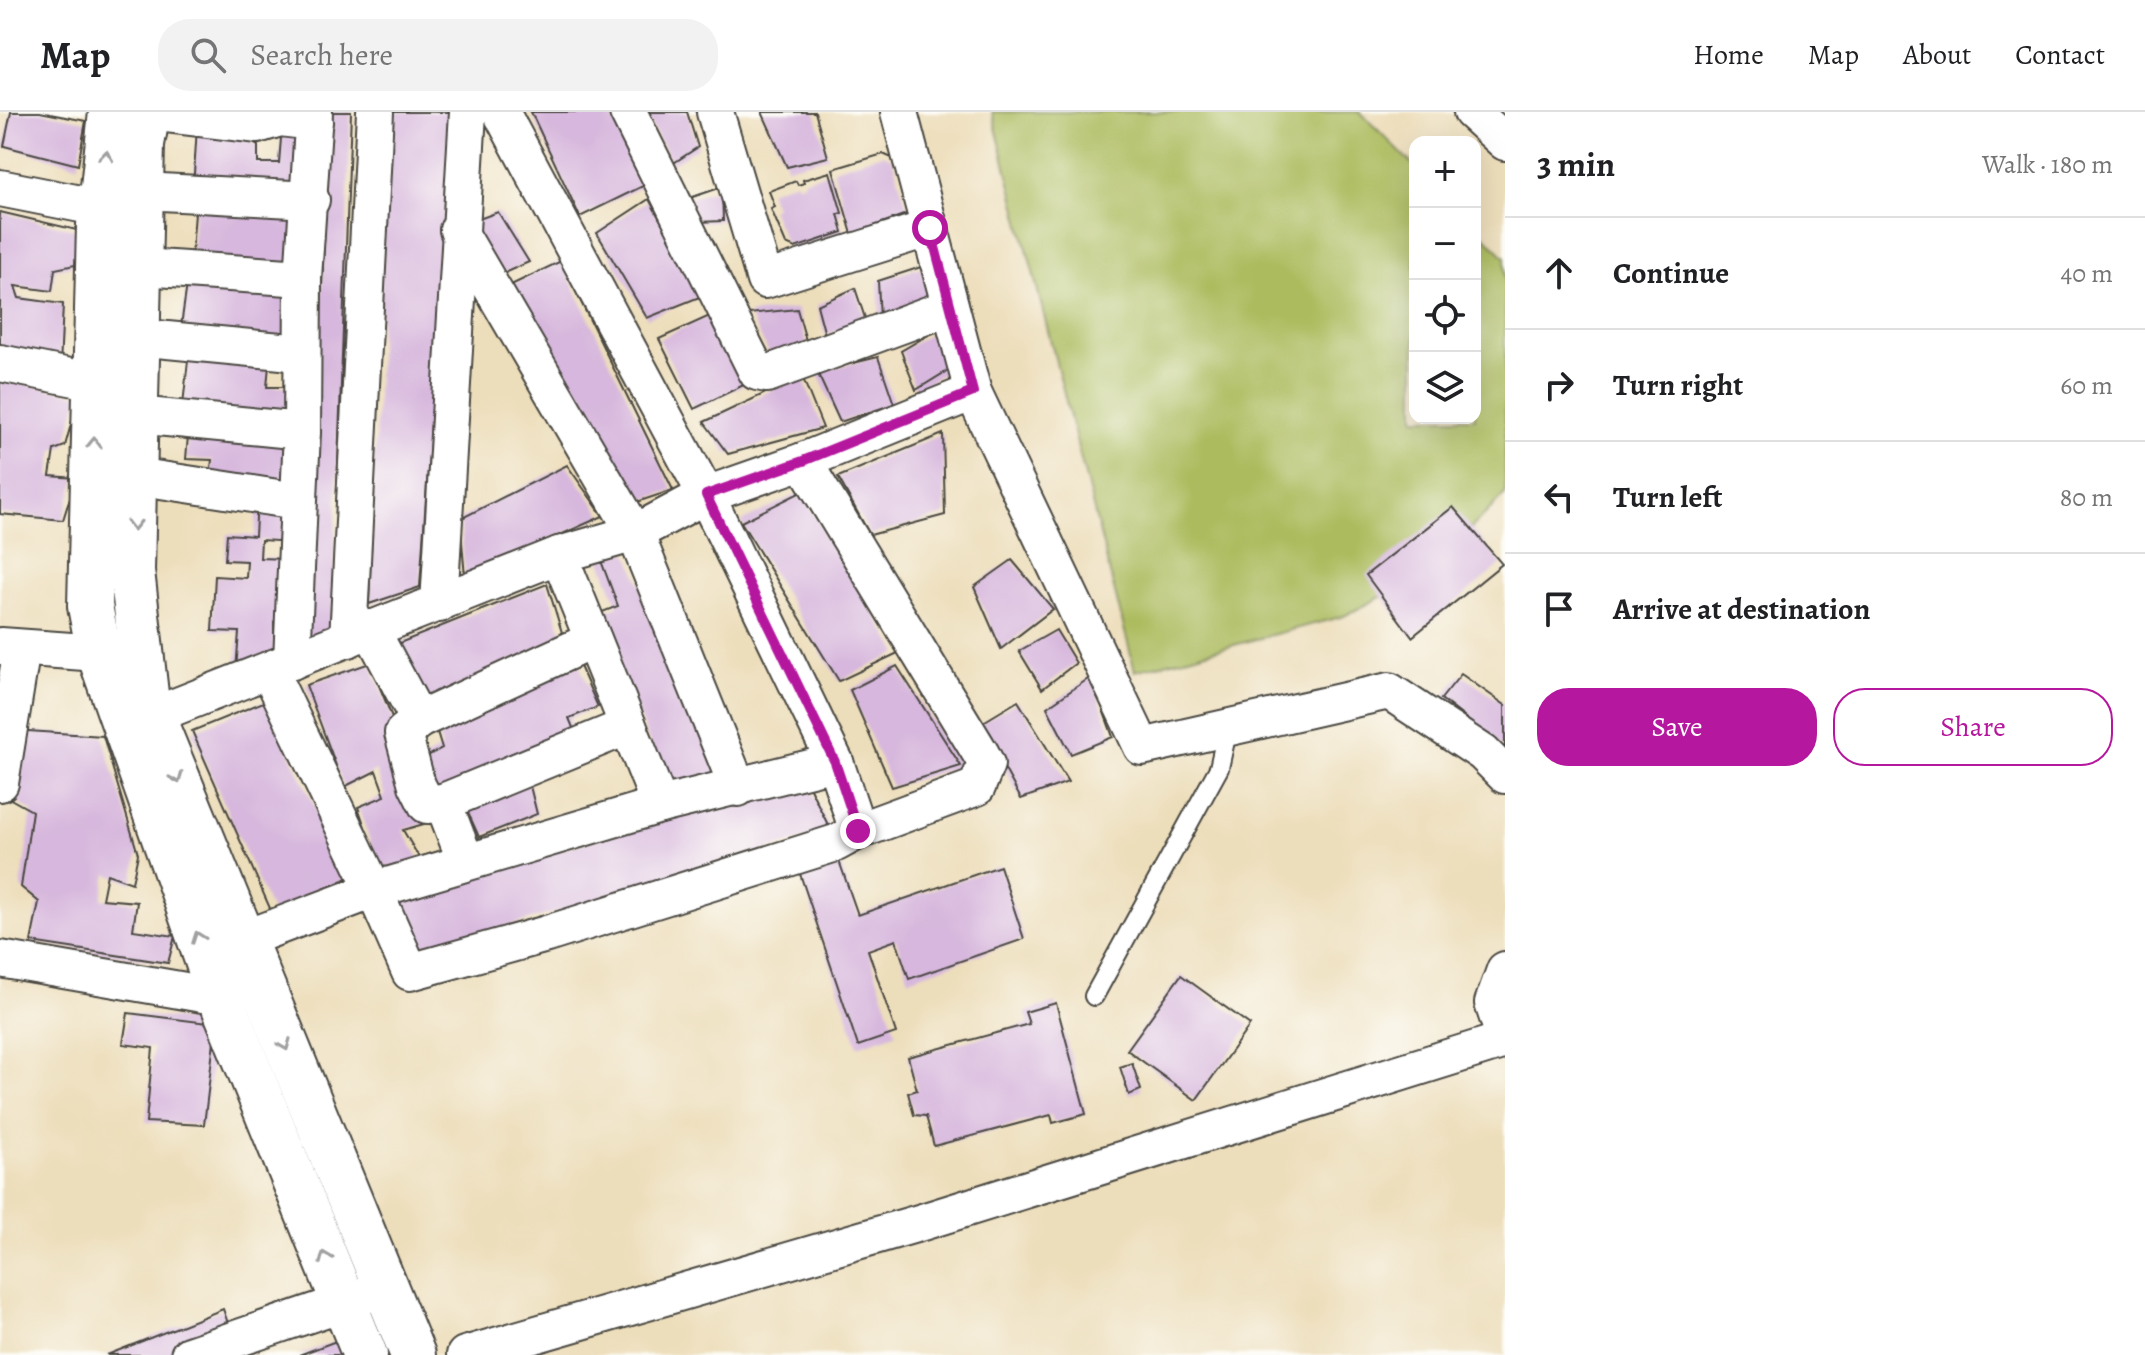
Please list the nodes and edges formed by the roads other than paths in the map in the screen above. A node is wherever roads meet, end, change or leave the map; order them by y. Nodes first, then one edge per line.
1 (111, 112) edge
2 (148, 112) edge
3 (375, 112) edge
4 (468, 112) edge
5 (501, 112) edge
6 (628, 112) edge
7 (715, 112) edge
8 (899, 112) edge
9 (1472, 112) edge
10 (314, 117) edge
11 (1505, 142) edge
12 (0, 188) edge
13 (311, 200) junction
14 (128, 202) junction
15 (930, 228) junction
16 (458, 230) junction
17 (142, 267) junction
18 (303, 278) junction
19 (950, 307) junction
20 (136, 337) junction
21 (302, 353) junction
22 (0, 363) edge
23 (95, 382) junction
24 (973, 392) junction
25 (136, 415) junction
26 (302, 431) junction
27 (803, 461) junction
28 (135, 476) junction
29 (706, 495) junction
30 (297, 501) junction
31 (635, 533) junction
32 (559, 555) junction
33 (439, 604) junction
34 (359, 634) junction
35 (593, 640) junction
36 (11, 647) edge
37 (99, 653) junction
38 (280, 666) junction
39 (152, 716) junction
40 (419, 720) junction
41 (628, 726) junction
42 (1228, 727) junction
43 (835, 762) junction
44 (1505, 775) edge
45 (0, 783) edge
46 (738, 788) junction
47 (443, 802) junction
48 (660, 805) junction
49 (858, 831) junction
50 (466, 862) junction
51 (374, 890) junction
52 (242, 940) junction
53 (0, 959) edge
54 (1505, 970) edge
55 (240, 991) junction
56 (1094, 996) dead end
57 (1505, 1039) edge
58 (384, 1286) junction
59 (345, 1305) junction
60 (189, 1355) edge
61 (365, 1355) edge
62 (413, 1355) edge
63 (465, 1355) edge

14 -> 1 street
2 - 10 street
2 - 14 street
3 - 34 street
4 - 16 street
5 - 29 street
6 - 19 street
7 - 15 street
8 - 15 street
9 - 11 street
10 - 13 street
12 - 14 street
13 - 14 street
13 - 18 street
14 - 17 street
14 - 23 street
15 - 19 street
16 - 31 street
16 - 33 street
17 - 18 street
17 - 20 street
18 - 21 street
19 - 24 street
20 - 21 street
20 - 25 street
21 - 26 street
22 - 23 street
37 -> 23 street
24 - 27 street
24 - 42 street
25 - 26 street
25 - 28 street
26 - 30 street
27 - 29 street
27 - 49 street
28 - 30 street
28 -> 39 street
29 - 31 street
29 - 43 street
30 - 38 street
31 - 32 street
31 - 46 street
32 - 33 street
32 - 35 street
33 - 34 street
34 - 38 street
34 - 40 street
35 - 40 street
35 - 41 street
36 - 37 street
36 - 45 street
55 -> 37 street
38 - 39 street
38 - 51 street
39 -> 52 street
40 - 47 street
41 - 47 street
41 - 48 street
42 - 44 street
42 - 56 lane
43 - 46 street
43 - 49 street
46 - 48 street
47 - 50 street
48 - 50 street
49 - 51 street
50 - 51 street
51 - 52 street
52 - 55 street
53 - 55 street
54 - 57 street
55 -> 58 street
59 -> 55 street
57 - 63 street
58 - 59 street
58 - 62 street
59 - 60 street
59 - 61 street

